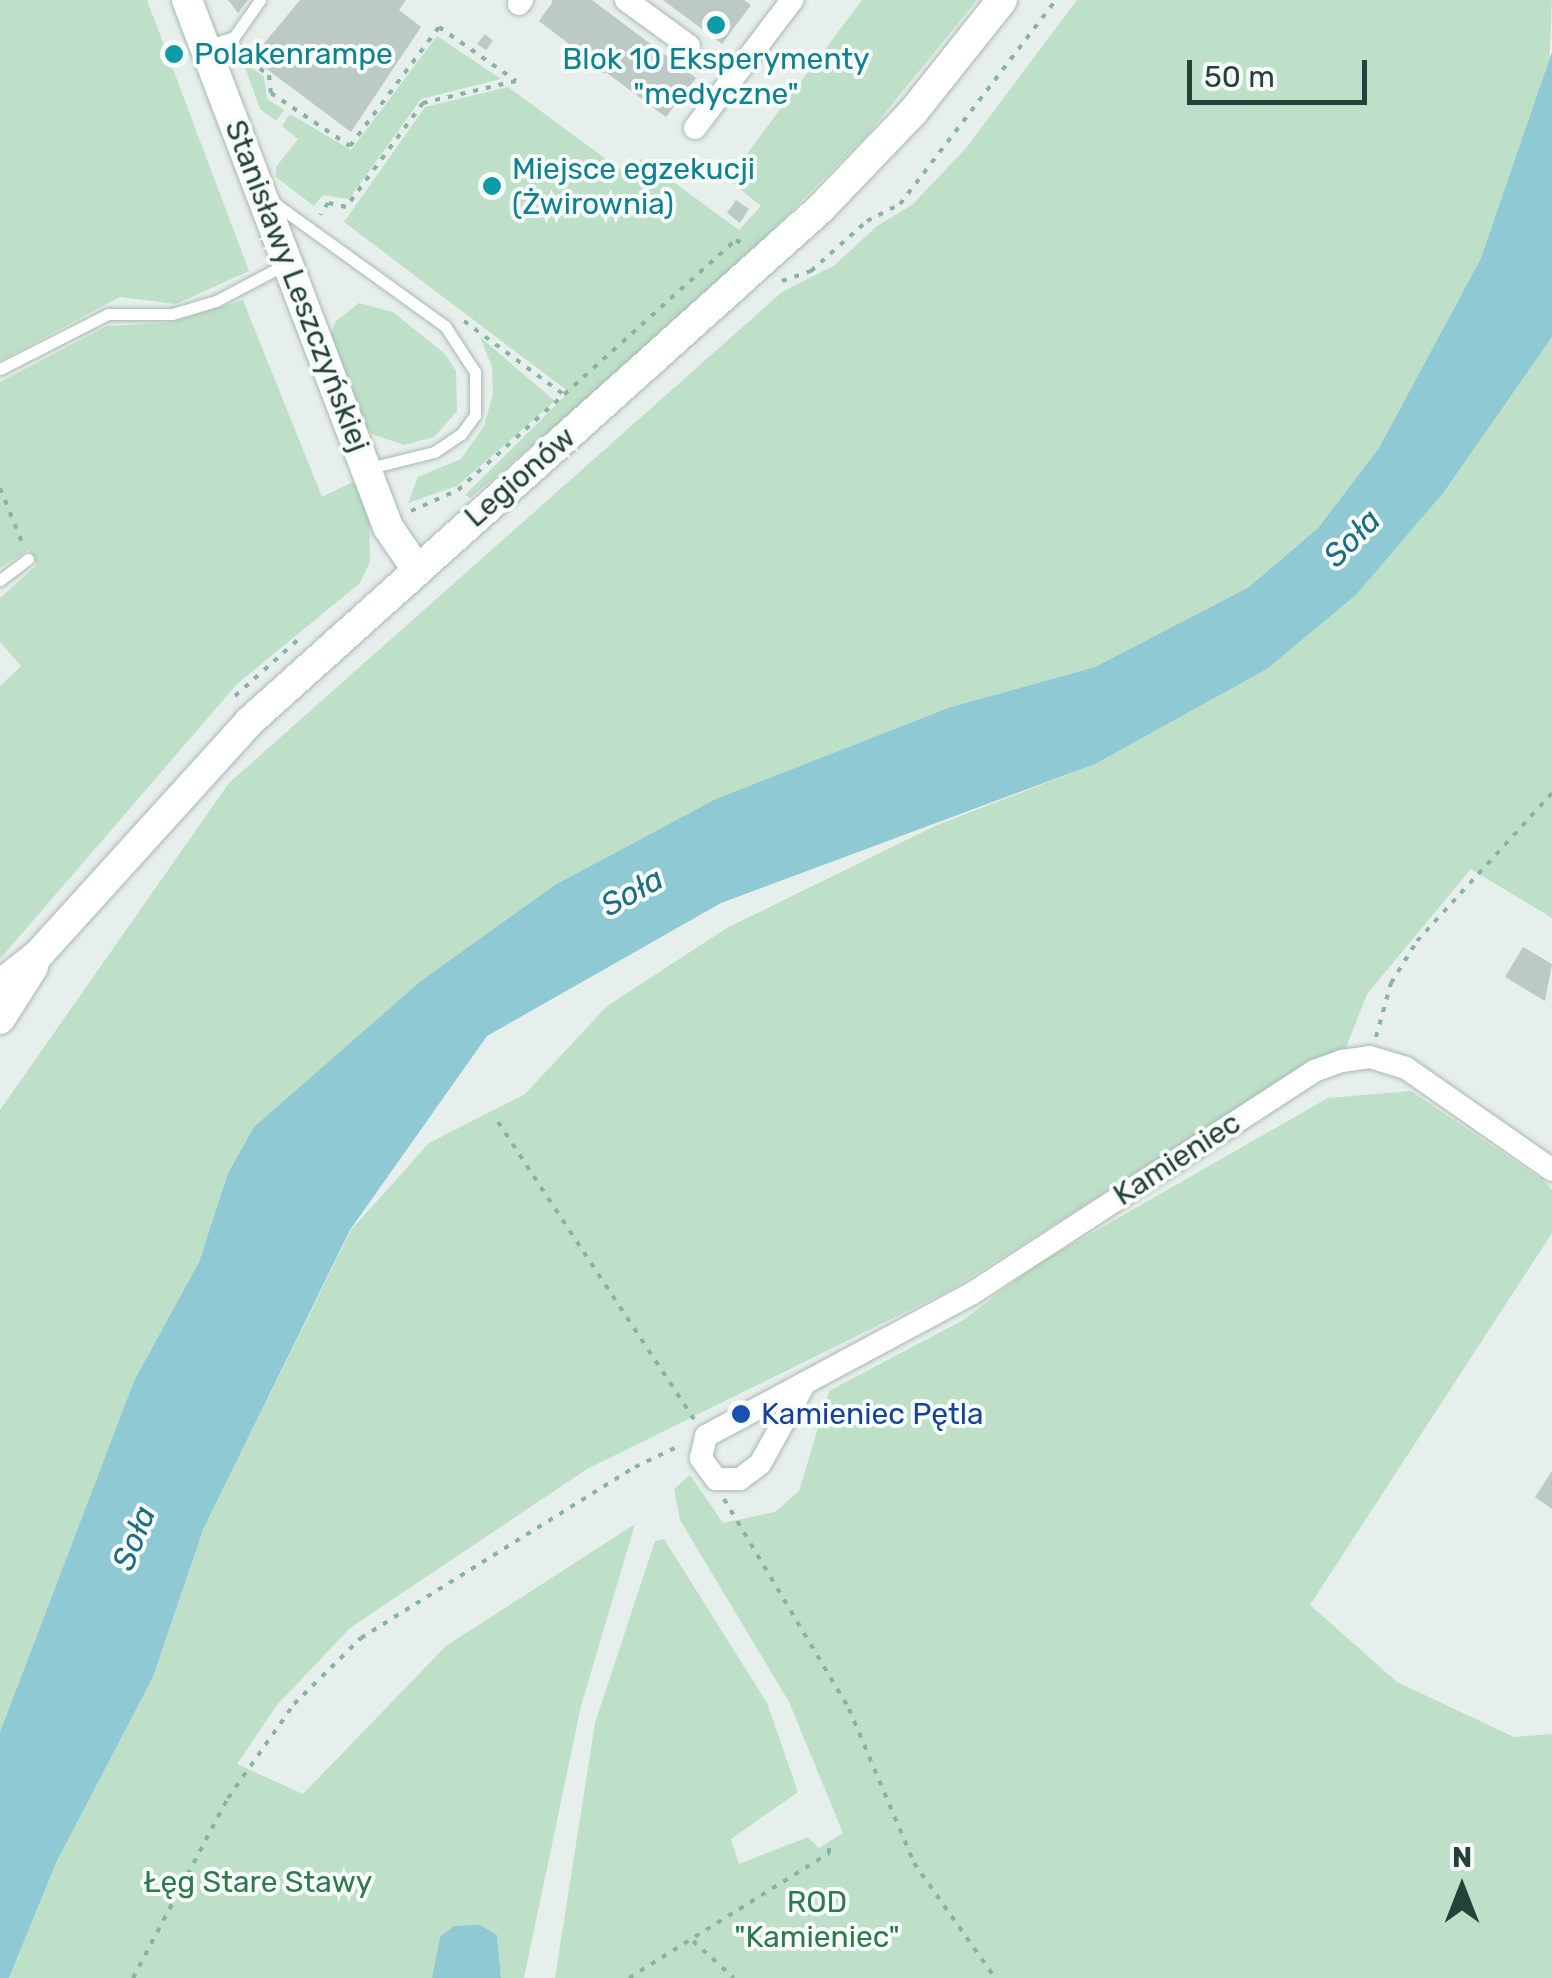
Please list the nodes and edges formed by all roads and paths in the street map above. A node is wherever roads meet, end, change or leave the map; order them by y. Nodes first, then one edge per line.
1 (187, 0) edge
2 (260, 0) edge
3 (626, 0) edge
4 (792, 0) edge
5 (1002, 0) edge
6 (1056, 0) edge
7 (237, 30) junction
8 (205, 46) junction
9 (689, 46) dead end
10 (695, 128) dead end
11 (264, 196) junction
12 (307, 206) dead end
13 (320, 215) junction
14 (335, 226) dead end
15 (290, 262) junction
16 (778, 282) dead end
17 (457, 316) dead end
18 (0, 369) edge
19 (563, 394) dead end
20 (366, 470) junction
21 (0, 488) edge
22 (28, 559) joint
23 (416, 568) junction
24 (0, 580) edge
25 (1552, 794) edge
26 (38, 956) junction
27 (0, 985) edge
28 (0, 1019) edge
29 (1370, 1057) junction
30 (498, 1122) dead end
31 (1552, 1170) edge
32 (804, 1385) junction
33 (706, 1436) junction
34 (722, 1480) junction
35 (829, 1842) dead end
36 (693, 1941) junction
37 (132, 1978) edge
38 (629, 1978) edge
39 (734, 1978) edge
40 (995, 1978) edge

1 - 8 main road, Stanisławy Leszczyńskiej
2 - 7 lane
3 - 9 street
4 - 10 street
5 - 23 main road, Legionów
6 - 16 path
7 - 8 lane
7 - 13 path
8 - 11 main road, Stanisławy Leszczyńskiej
11 - 15 main road, Stanisławy Leszczyńskiej
11 - 20 lane
12 - 13 path
13 - 14 path
15 - 18 lane
15 - 20 main road, Stanisławy Leszczyńskiej
17 - 19 path
20 - 23 main road, Stanisławy Leszczyńskiej
21 - 22 path
22 - 24 lane
23 - 26 main road, Legionów
25 - 29 path
26 - 27 main road, Legionów
26 - 28 main road, Legionów
29 - 31 street
29 - 32 street, Kamieniec
30 - 33 path
32 - 33 street, Kamieniec
32 - 34 street
33 - 34 street
33 - 37 path
34 - 40 path
35 - 36 path
36 - 38 path
36 - 39 path

